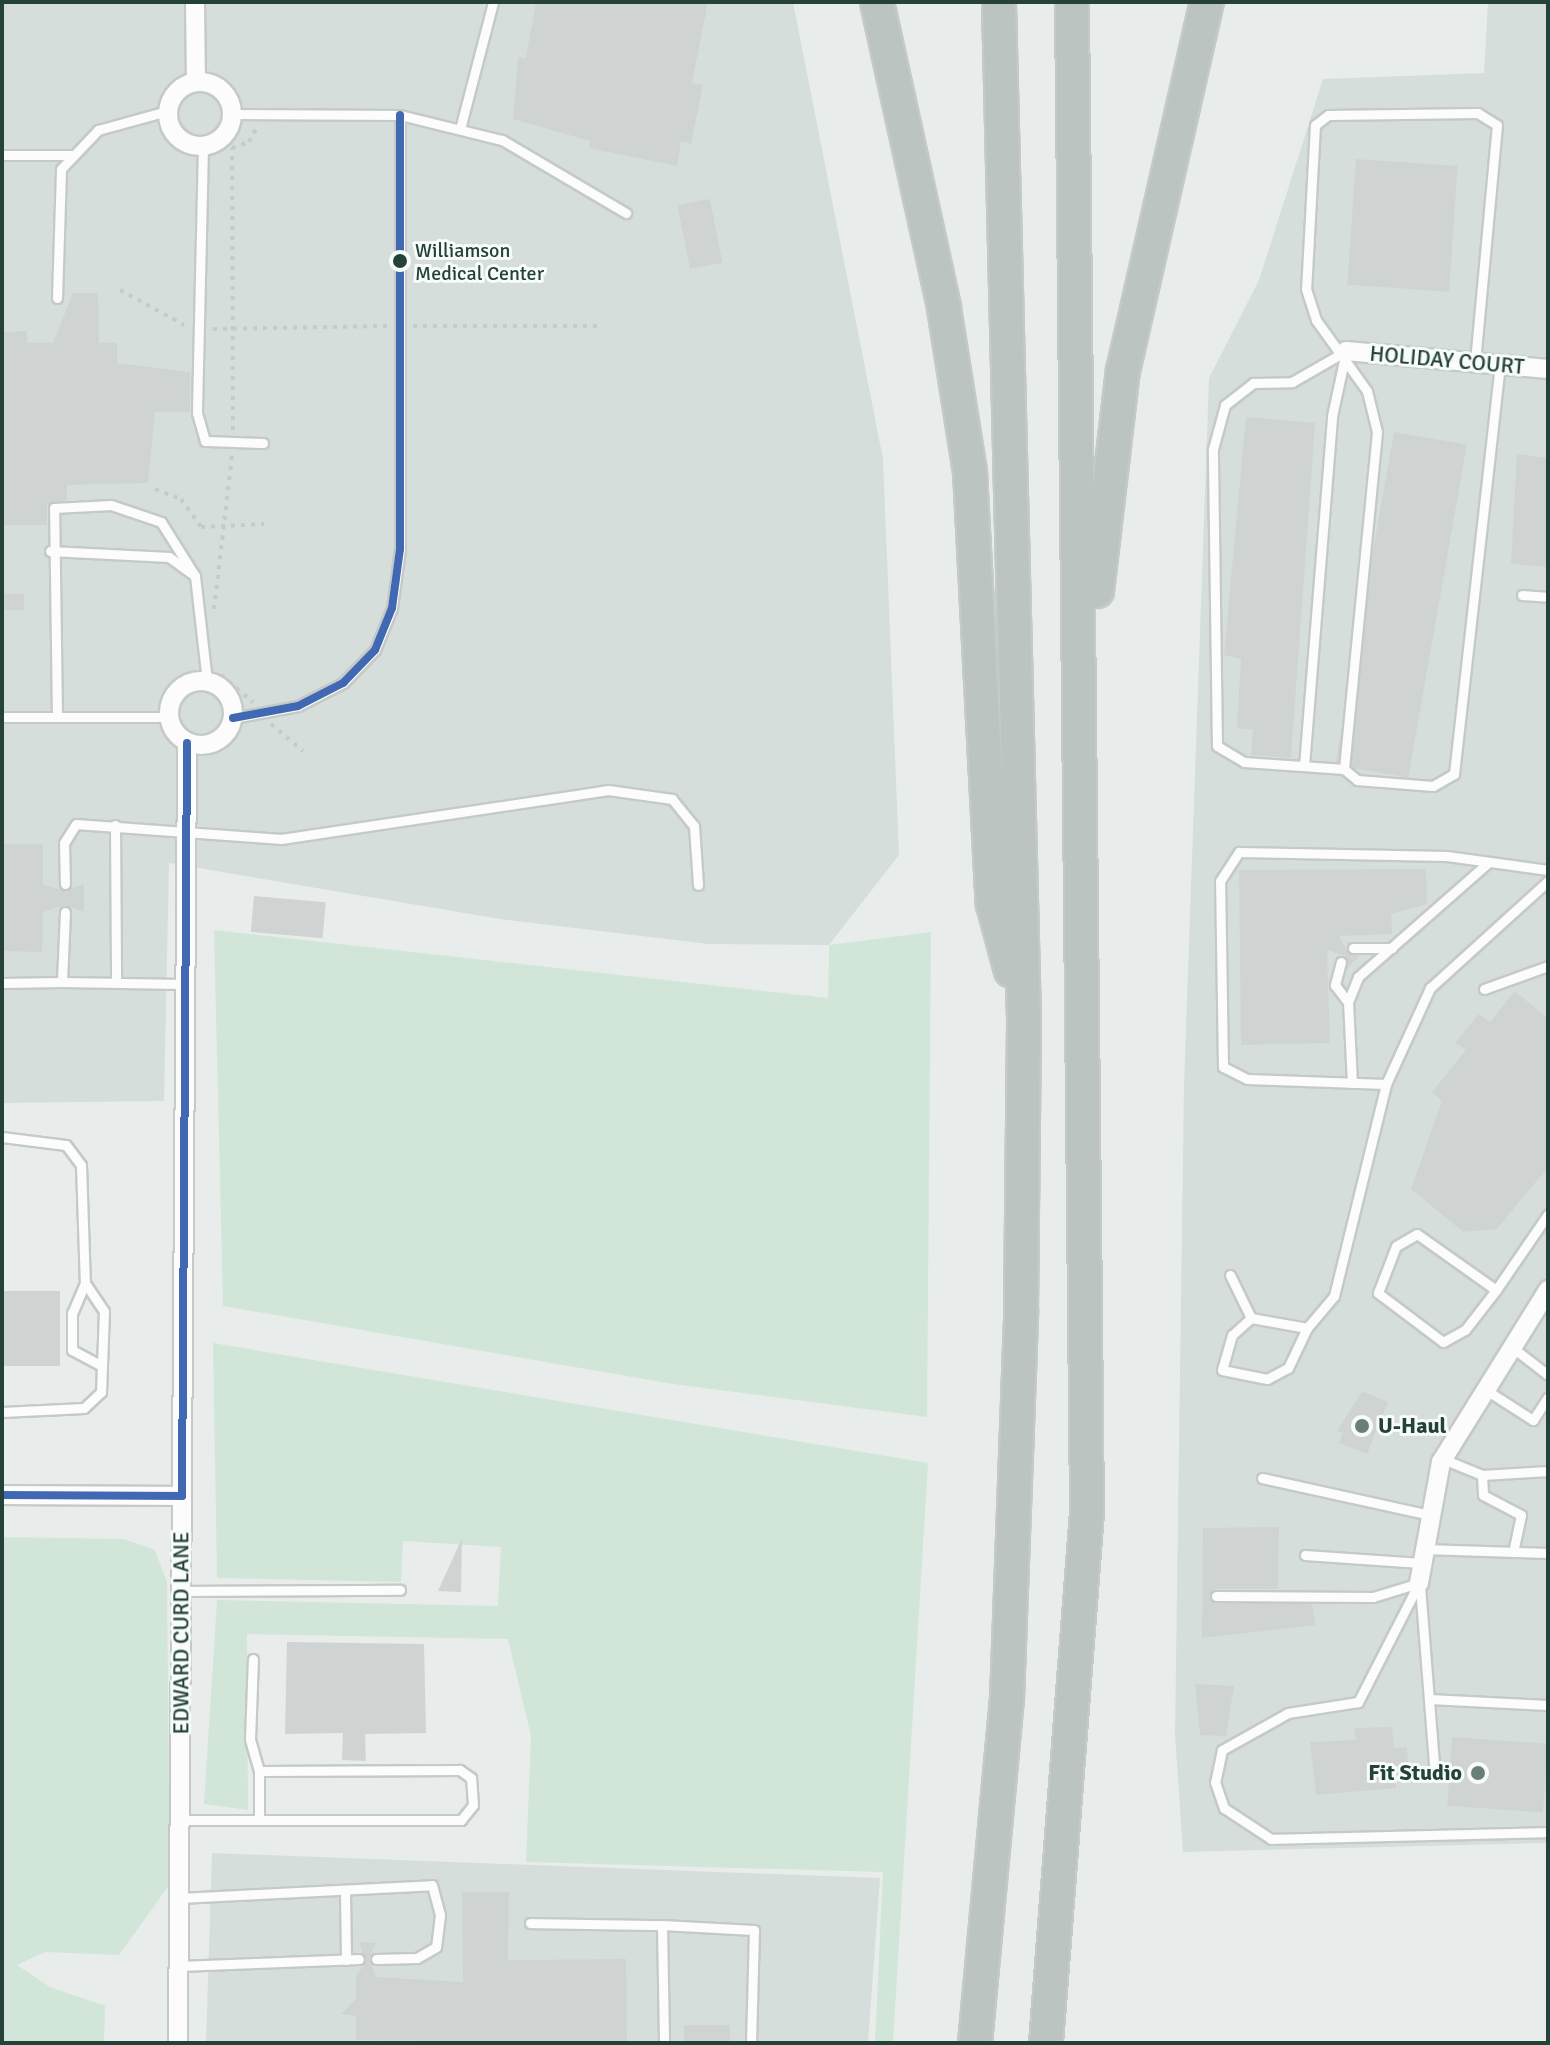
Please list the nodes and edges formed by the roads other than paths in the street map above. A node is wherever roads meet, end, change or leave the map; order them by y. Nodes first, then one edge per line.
1 (195, 2) edge
2 (493, 2) edge
3 (877, 2) edge
4 (999, 2) edge
5 (1072, 2) edge
6 (1207, 2) edge
7 (196, 82) junction
8 (167, 111) junction
9 (232, 114) junction
10 (400, 115) junction
11 (460, 129) junction
12 (203, 146) junction
13 (2, 155) edge
14 (71, 155) junction
15 (626, 213) dead end
16 (57, 298) dead end
17 (1346, 351) junction
18 (1475, 362) junction
19 (1500, 364) junction
20 (1548, 369) edge
21 (263, 443) dead end
22 (50, 551) junction
23 (195, 576) junction
24 (1522, 595) dead end
25 (1548, 597) edge
26 (207, 681) junction
27 (57, 716) junction
28 (2, 717) edge
29 (168, 717) junction
30 (233, 718) junction
31 (187, 743) junction
32 (1304, 766) junction
33 (1344, 769) junction
34 (115, 825) junction
35 (183, 826) junction
36 (1489, 862) junction
37 (1548, 870) edge
38 (1548, 881) edge
39 (65, 884) dead end
40 (698, 885) dead end
41 (65, 912) dead end
42 (1086, 929) junction
43 (1353, 948) dead end
44 (1392, 948) junction
45 (1341, 962) dead end
46 (1548, 966) edge
47 (62, 982) junction
48 (116, 982) junction
49 (2, 983) edge
50 (182, 984) junction
51 (1484, 989) dead end
52 (1348, 1002) junction
53 (1024, 1020) junction
54 (1352, 1083) junction
55 (1386, 1084) junction
56 (2, 1137) edge
57 (1548, 1214) edge
58 (1544, 1228) edge
59 (1230, 1275) dead end
60 (85, 1283) junction
61 (1496, 1290) junction
62 (1544, 1303) edge
63 (1251, 1318) junction
64 (1307, 1328) junction
65 (1513, 1348) junction
66 (102, 1366) junction
67 (1548, 1375) edge
68 (1486, 1390) junction
69 (1548, 1397) edge
70 (2, 1412) edge
71 (1443, 1458) junction
72 (1548, 1471) edge
73 (1482, 1475) junction
74 (1262, 1478) dead end
75 (2, 1495) edge
76 (182, 1496) junction
77 (1426, 1514) junction
78 (1513, 1552) junction
79 (1548, 1553) edge
80 (1305, 1555) dead end
81 (1422, 1556) junction
82 (1419, 1583) junction
83 (400, 1590) dead end
84 (180, 1591) junction
85 (1216, 1596) dead end
86 (253, 1659) dead end
87 (1429, 1699) junction
88 (1548, 1705) edge
89 (1434, 1763) dead end
90 (259, 1771) junction
91 (181, 1820) junction
92 (259, 1820) junction
93 (1548, 1832) edge
94 (345, 1893) junction
95 (179, 1898) junction
96 (530, 1923) dead end
97 (662, 1925) junction
98 (359, 1959) dead end
99 (376, 1959) dead end
100 (346, 1960) junction
101 (179, 1966) junction
102 (178, 2043) edge
103 (664, 2043) edge
104 (751, 2043) edge
105 (975, 2043) edge
106 (1046, 2043) edge

1 - 7 street
2 - 11 lane
3 - 53 highway
4 - 53 highway
5 - 42 highway
6 - 42 highway
7 - 8 street
7 - 9 street
8 - 12 street
8 - 14 lane
9 - 10 lane
9 - 12 street
10 - 11 lane
10 - 30 lane
11 - 15 lane
12 - 21 lane
13 - 14 lane
14 - 16 lane
17 - 18 street, HOLIDAY COURT
17 - 18 lane
17 - 32 lane
17 - 32 lane
17 - 33 lane
18 - 19 street, HOLIDAY COURT
19 - 20 street, HOLIDAY COURT
19 - 33 lane
22 - 23 lane
22 - 23 lane
22 - 27 lane
23 - 26 lane
24 - 25 lane
26 - 29 street
26 - 30 street
27 - 28 lane
27 - 29 lane
29 - 31 street
30 - 31 street
31 - 35 street, EDWARD CURD LANE
32 - 33 lane
34 - 35 lane
34 - 39 lane
34 - 48 lane
35 - 40 lane
35 - 50 street, EDWARD CURD LANE
36 - 37 lane
36 - 44 lane
36 - 54 lane
38 - 55 lane
41 - 47 lane
42 - 106 highway
43 - 44 lane
44 - 52 lane
45 - 52 lane
46 - 51 lane
47 - 48 lane
47 - 49 lane
48 - 50 lane
50 - 76 street, EDWARD CURD LANE
52 - 54 lane
53 - 105 highway
54 - 55 lane
55 - 64 lane
56 - 60 lane
57 - 58 lane
58 - 61 lane
59 - 63 lane
60 - 66 lane
60 - 66 lane
61 - 61 lane
62 - 65 street
63 - 64 lane
63 - 64 lane
65 - 67 lane
65 - 68 street
66 - 70 lane
68 - 69 lane
68 - 71 street
71 - 73 lane
71 - 77 street
72 - 73 lane
73 - 78 lane
74 - 77 lane
75 - 76 street
76 - 84 street, EDWARD CURD LANE
77 - 81 street
78 - 79 lane
78 - 81 lane
80 - 81 lane
81 - 82 street
82 - 85 lane
82 - 87 lane
82 - 93 lane
83 - 84 lane
84 - 91 street, EDWARD CURD LANE
86 - 90 lane
87 - 88 lane
87 - 89 lane
90 - 92 lane
90 - 92 lane
91 - 92 lane
91 - 95 street, EDWARD CURD LANE
94 - 95 lane
94 - 99 lane
94 - 100 lane
95 - 101 street, EDWARD CURD LANE
96 - 97 lane
97 - 103 lane
97 - 104 lane
98 - 100 lane
100 - 101 lane
101 - 102 street, EDWARD CURD LANE

